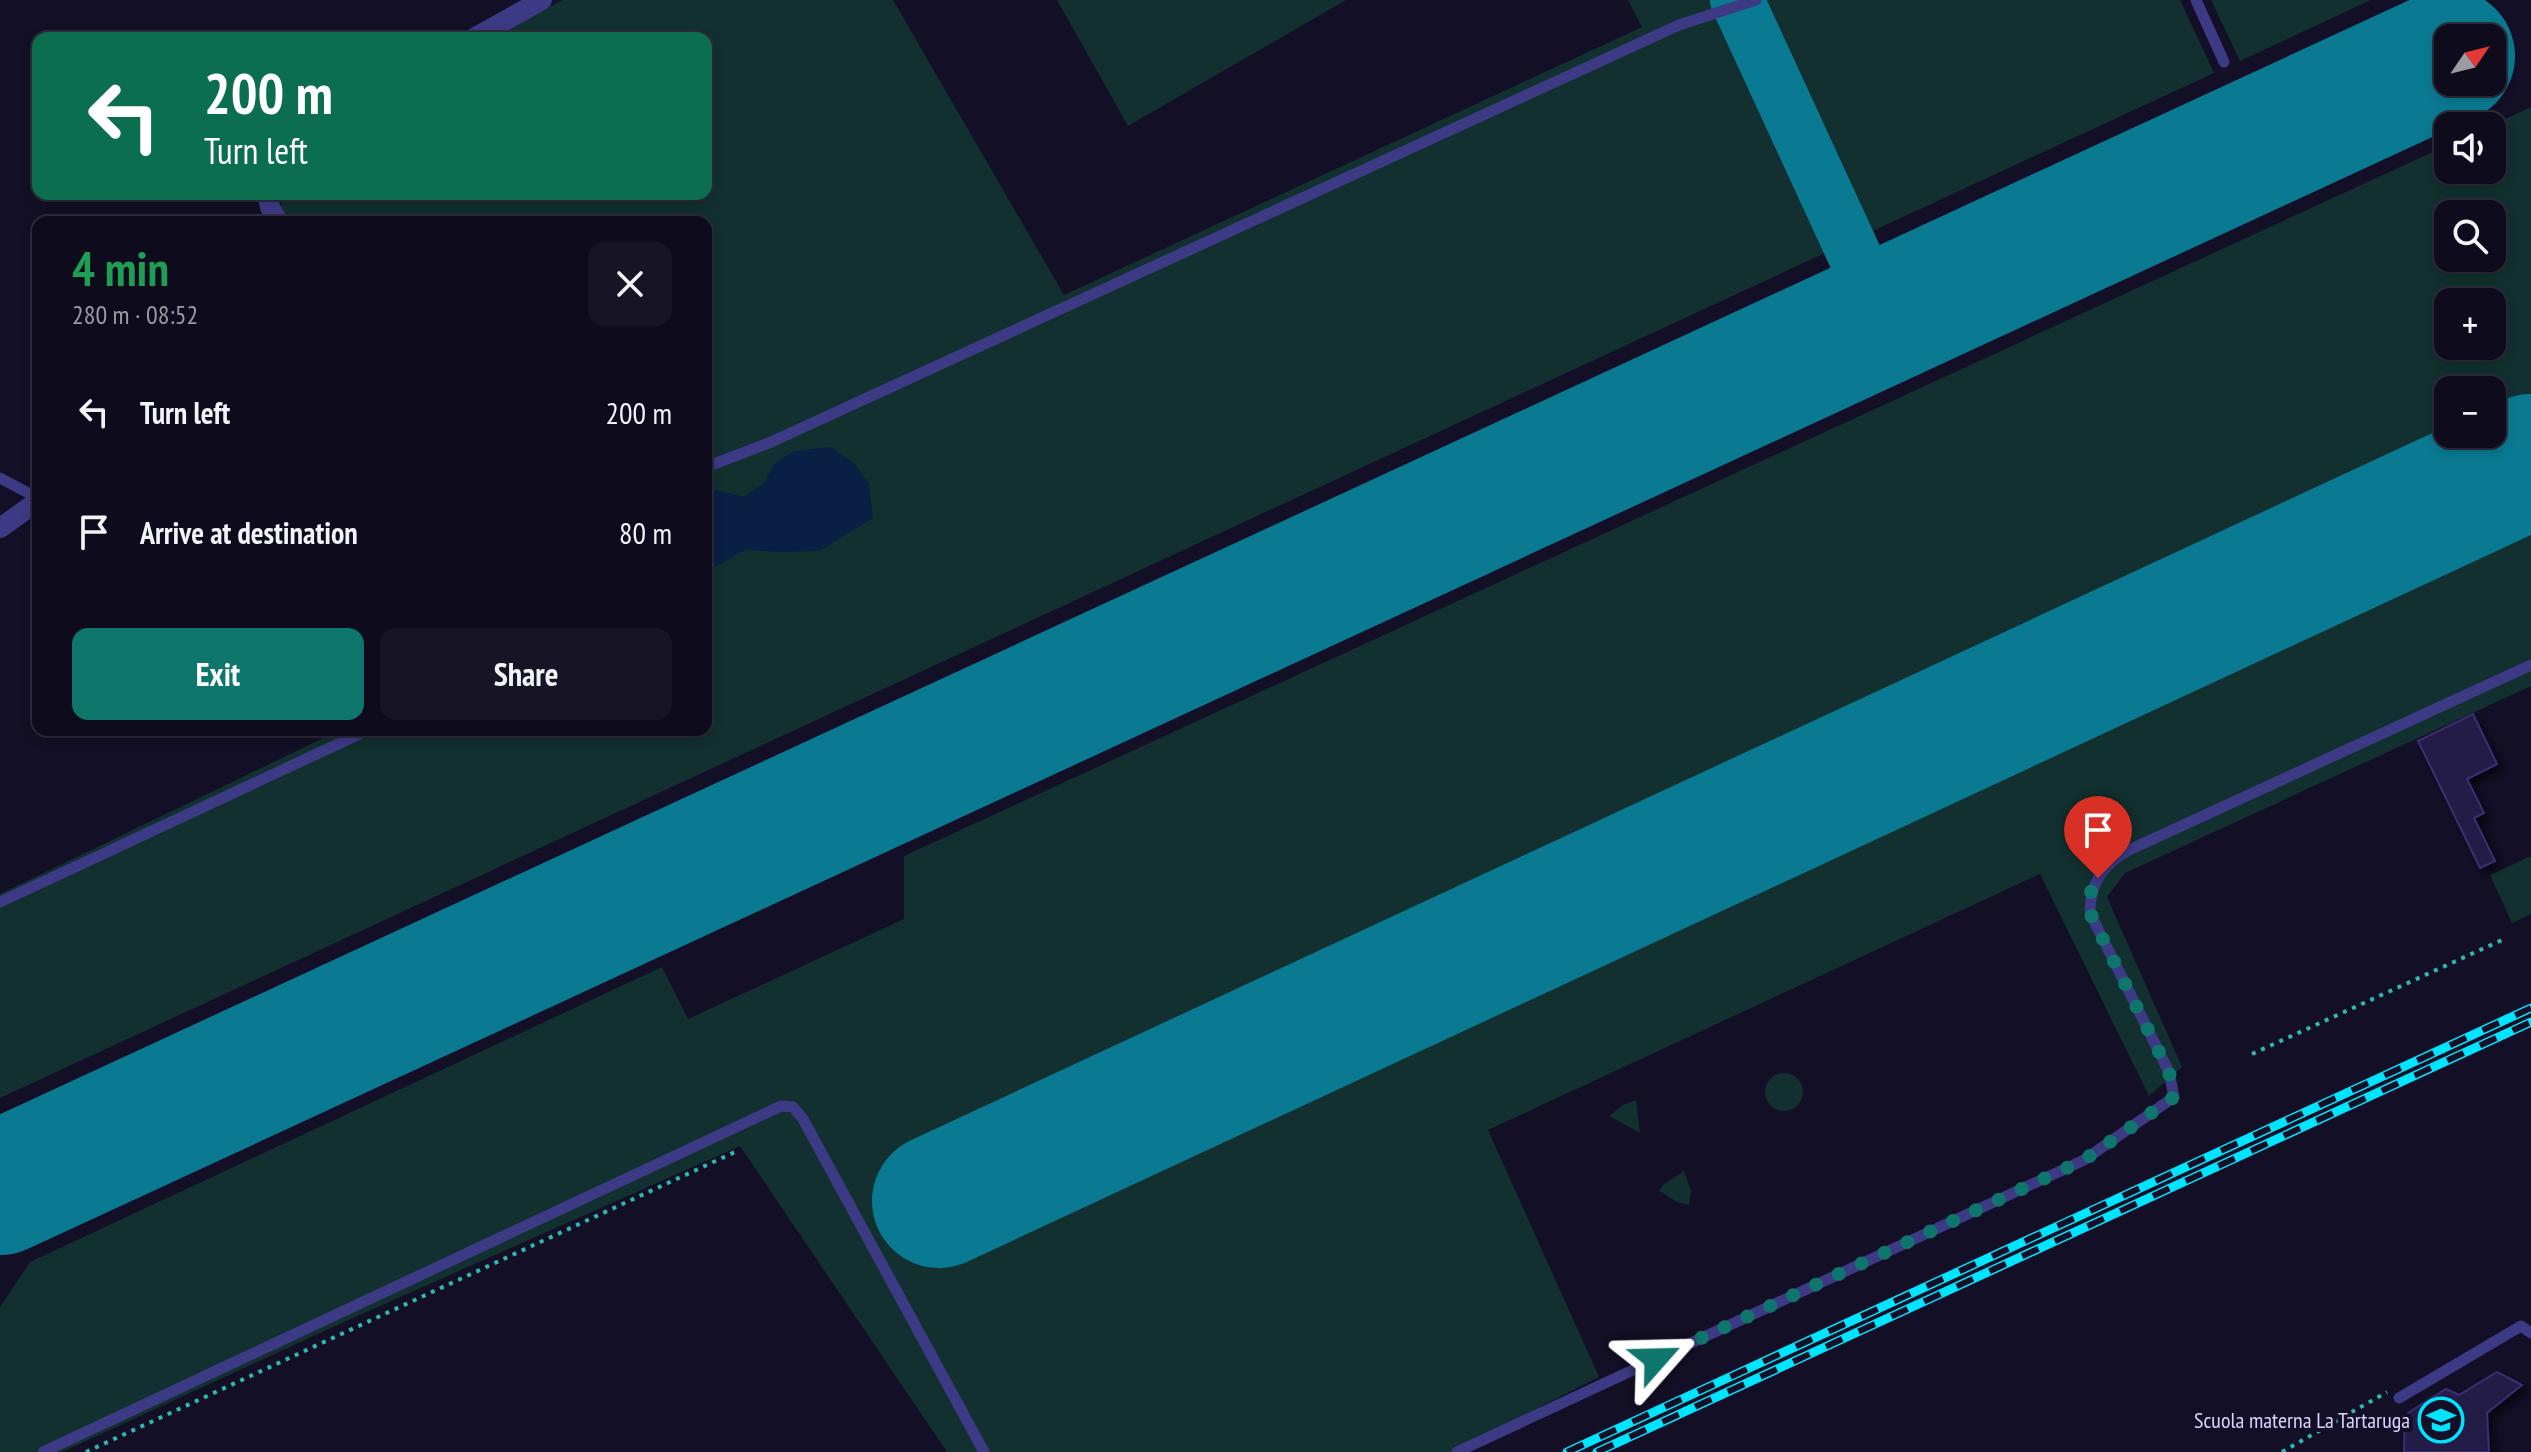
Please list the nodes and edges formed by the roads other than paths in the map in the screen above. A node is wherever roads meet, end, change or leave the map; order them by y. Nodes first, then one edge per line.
1 (542, 0) edge
2 (1756, 0) edge
3 (2196, 0) edge
4 (485, 32) edge
5 (2224, 62) dead end
6 (712, 465) edge
7 (0, 478) edge
8 (32, 496) edge
9 (32, 504) edge
10 (0, 528) edge
11 (2531, 665) edge
12 (355, 736) edge
13 (0, 902) edge
14 (2531, 1333) edge
15 (2399, 1398) dead end
16 (43, 1452) edge
17 (984, 1452) edge
18 (1457, 1452) edge

1 - 4 street
2 - 6 lane
3 - 5 lane
7 - 8 lane
9 - 10 street
11 - 18 lane
12 - 13 lane
14 - 15 lane
16 - 17 lane

